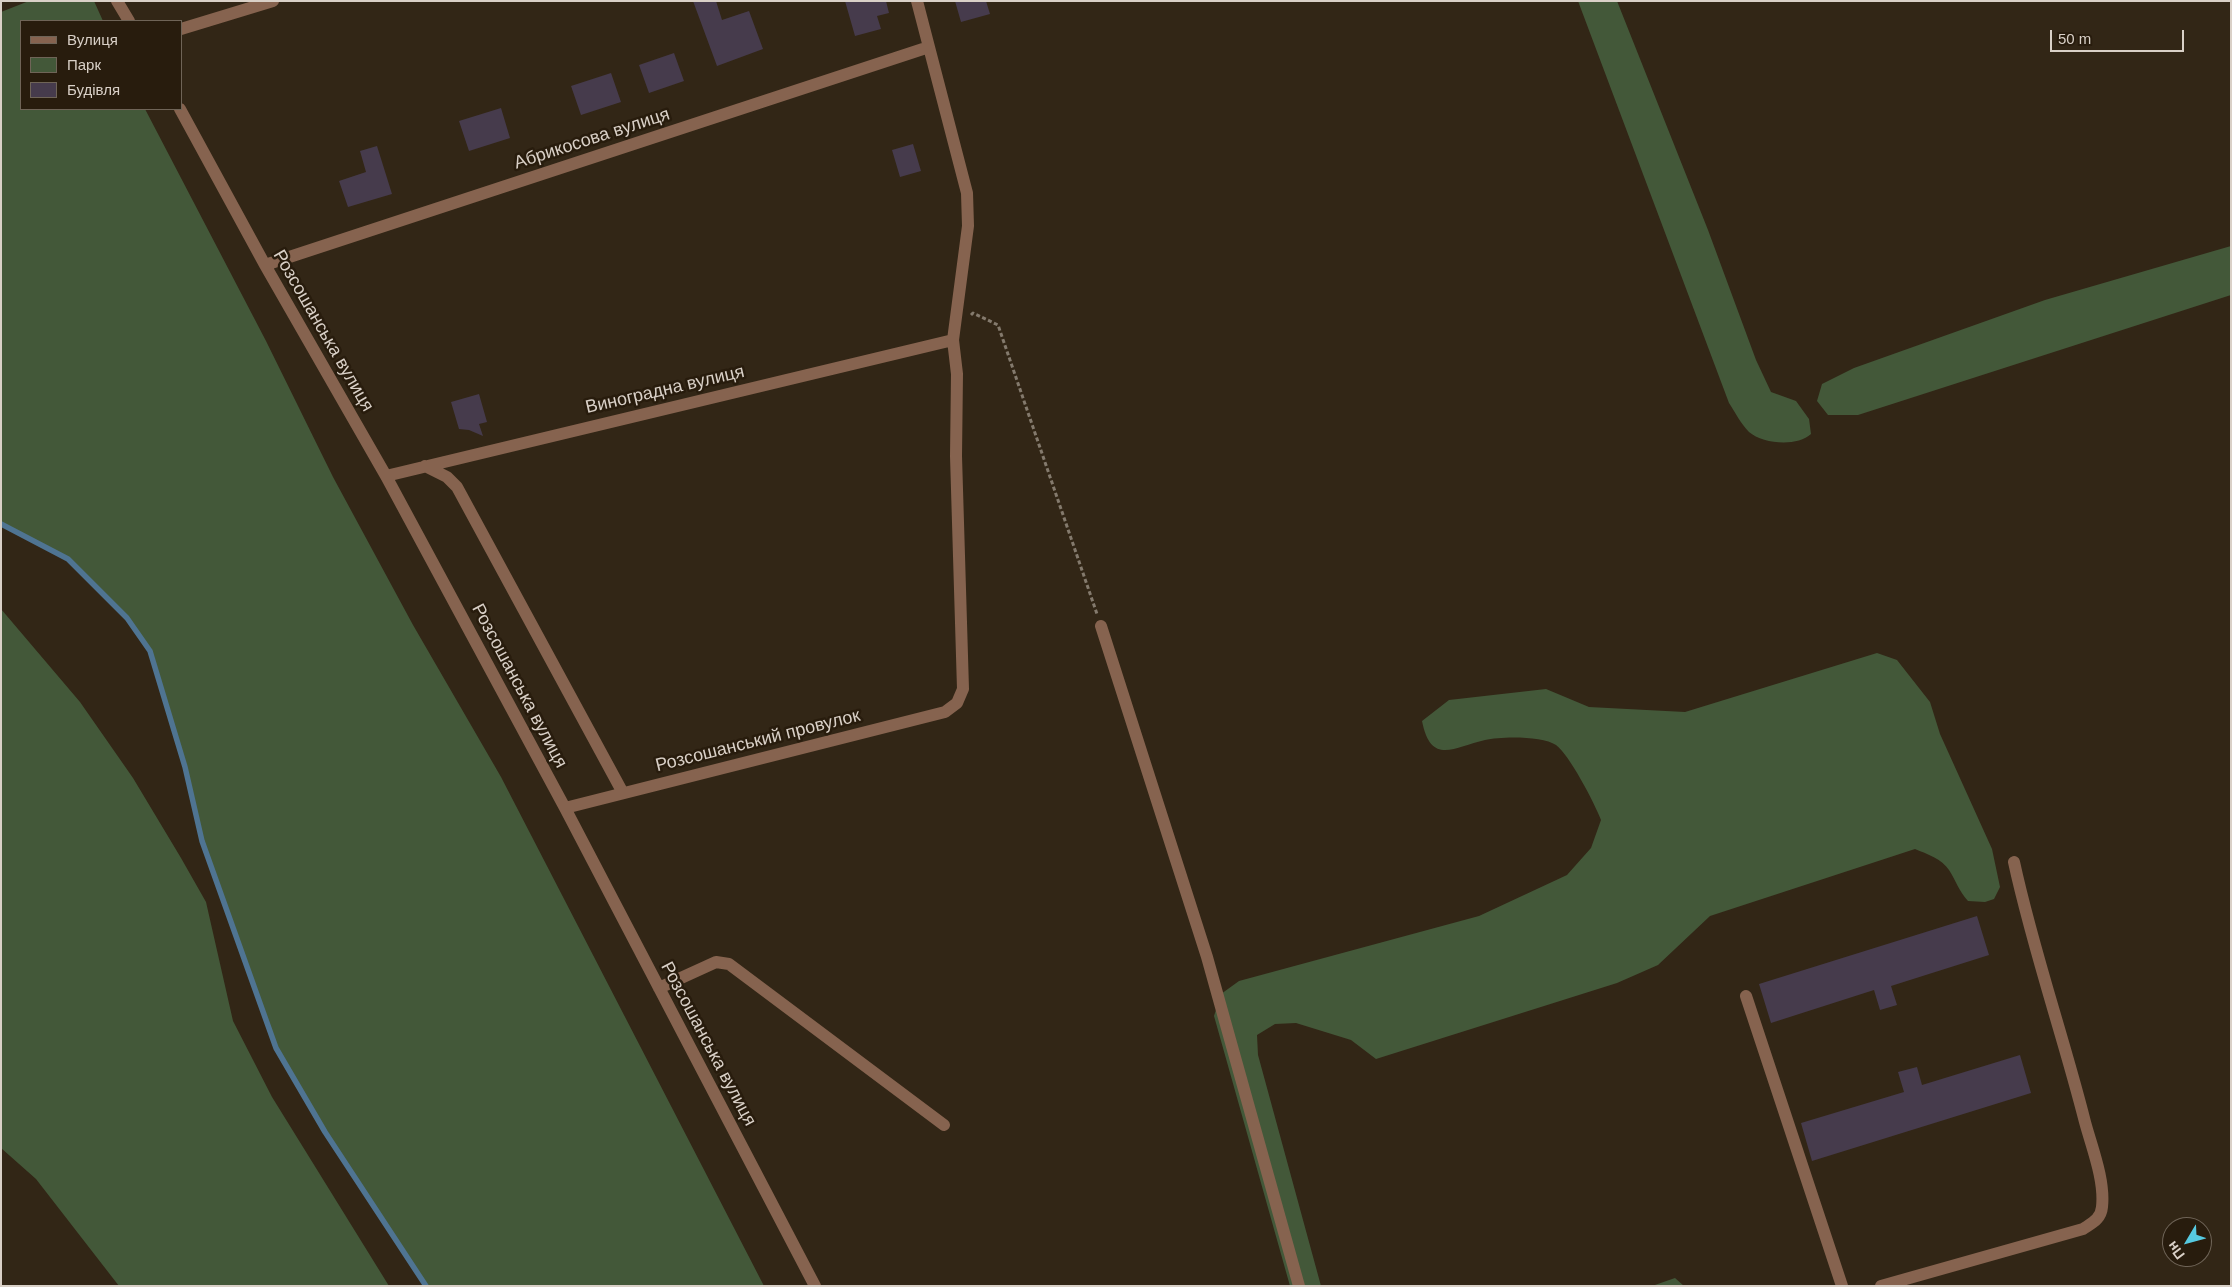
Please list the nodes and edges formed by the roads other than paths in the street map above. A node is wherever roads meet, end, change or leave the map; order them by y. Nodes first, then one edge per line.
1 (117, 1) edge
2 (273, 1) edge
3 (917, 1) edge
4 (128, 20) edge
5 (182, 29) edge
6 (929, 47) junction
7 (181, 110) edge
8 (265, 265) junction
9 (952, 340) junction
10 (425, 466) junction
11 (386, 476) junction
12 (1101, 626) road end
13 (623, 793) junction
14 (565, 808) junction
15 (2014, 862) dead end
16 (659, 988) junction
17 (1746, 996) dead end
18 (944, 1125) dead end
19 (814, 1286) edge
20 (1299, 1286) edge
21 (1842, 1286) edge
22 (1880, 1286) edge

1 - 4 street
2 - 5 street
3 - 6 street
6 - 8 street, Абрикосова вулиця
6 - 9 street
7 - 8 street, Розсошанська вулиця
8 - 11 street, Розсошанська вулиця
9 - 10 street, Виноградна вулиця
9 - 13 street, Розсошанський провулок
10 - 11 street, Виноградна вулиця
10 - 13 street
11 - 14 street, Розсошанська вулиця
12 - 20 street
13 - 14 street, Розсошанський провулок
14 - 16 street, Розсошанська вулиця
15 - 22 street
16 - 18 street
16 - 19 street, Розсошанська вулиця
17 - 21 street

